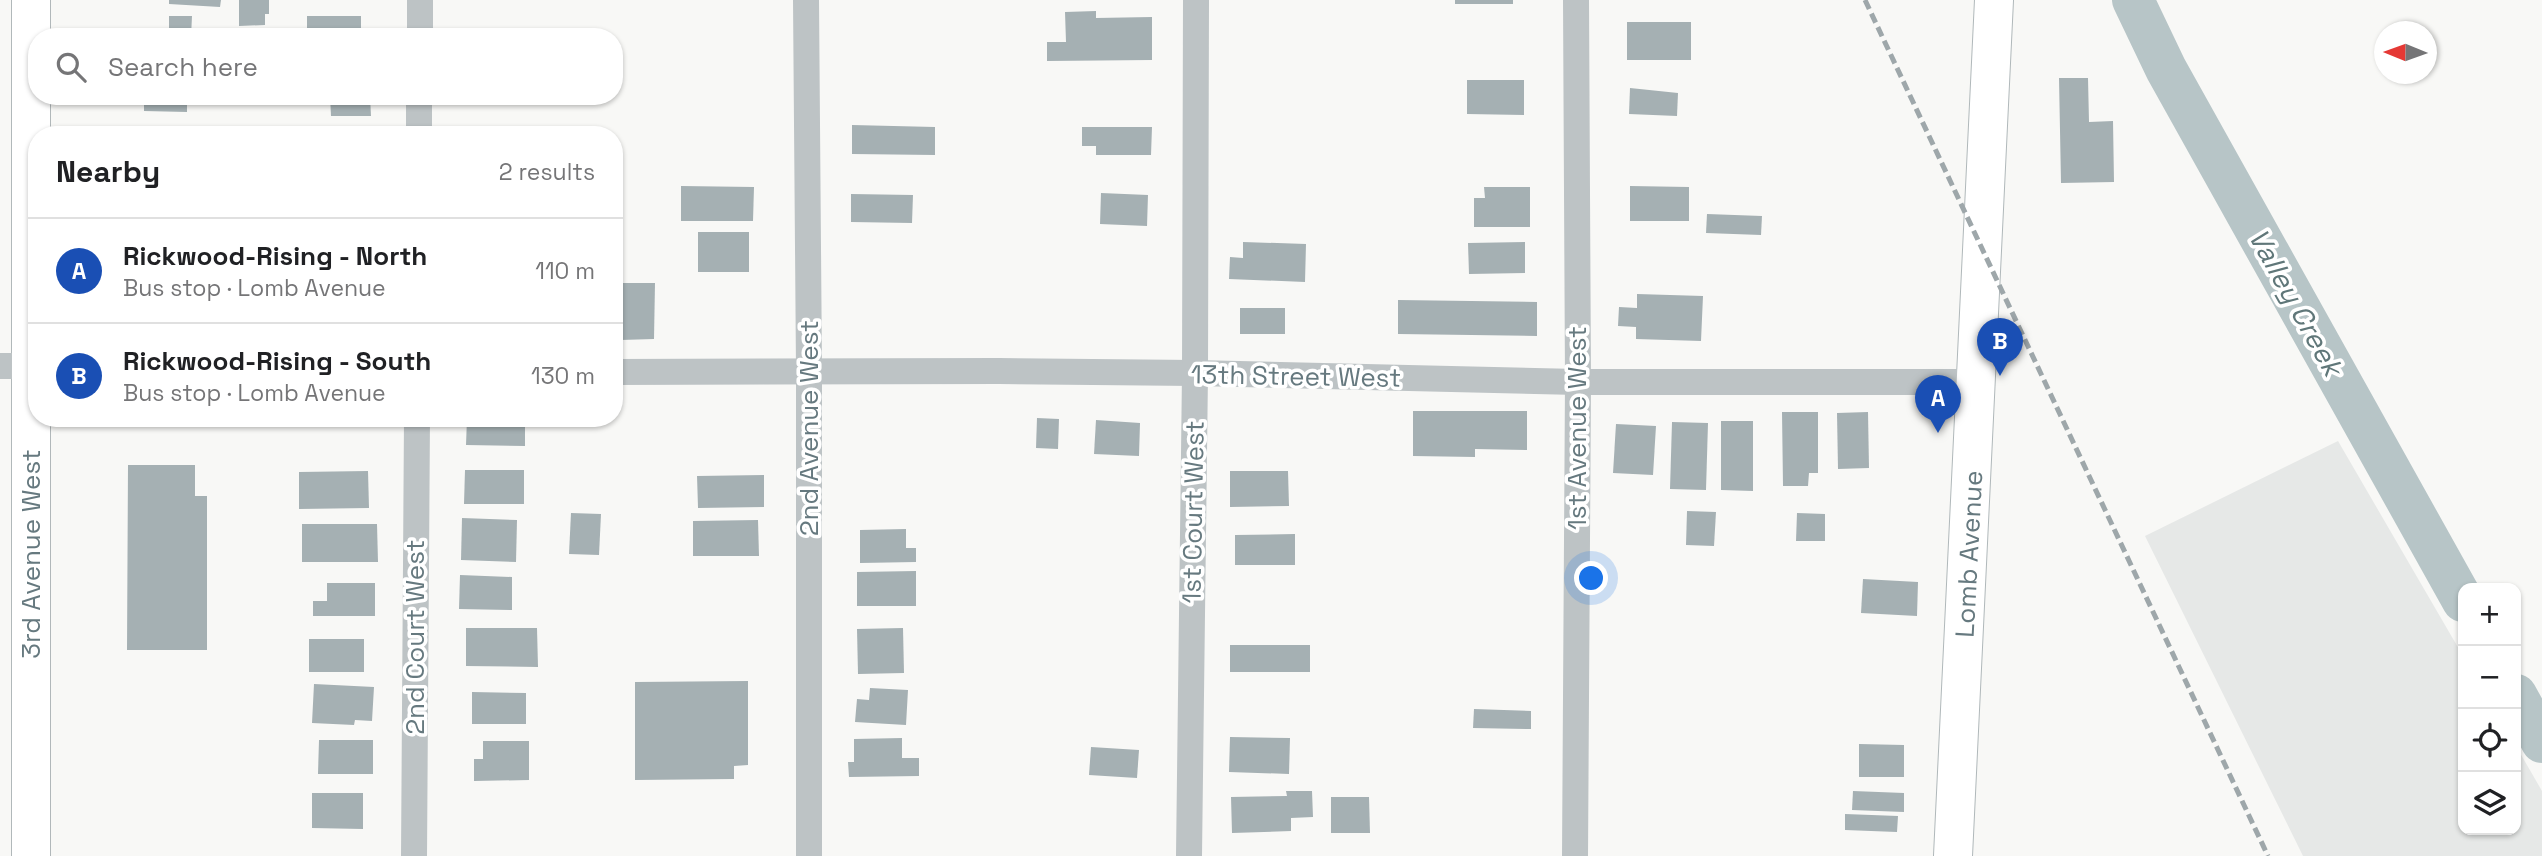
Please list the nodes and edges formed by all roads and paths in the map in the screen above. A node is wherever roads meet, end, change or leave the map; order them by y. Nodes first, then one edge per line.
1 (31, 0) edge
2 (420, 0) edge
3 (806, 0) edge
4 (1196, 0) edge
5 (1576, 0) edge
6 (1994, 0) edge
7 (30, 28) edge
8 (420, 28) edge
9 (29, 105) edge
10 (419, 105) edge
11 (28, 126) edge
12 (419, 126) edge
13 (28, 137) edge
14 (23, 366) edge
15 (809, 370) junction
16 (623, 372) edge
17 (1195, 373) junction
18 (1578, 382) junction
19 (1977, 382) junction
20 (417, 427) edge
21 (31, 856) edge
22 (414, 856) edge
23 (808, 856) edge
24 (1189, 856) edge
25 (1575, 856) edge
26 (1953, 856) edge

1 - 7 main road, 3rd Avenue West
2 - 8 street
3 - 15 street, 2nd Avenue West
4 - 17 street, 1st Court West
5 - 18 street, 1st Avenue West
6 - 19 main road, Lomb Avenue
9 - 11 main road, 3rd Avenue West
10 - 12 street
13 - 14 main road, 3rd Avenue West
14 - 21 main road, 3rd Avenue West
15 - 16 street, 13th Street West
15 - 17 street, 13th Street West
15 - 23 street, 2nd Avenue West
17 - 18 street, 13th Street West
17 - 24 street, 1st Court West
18 - 19 street, 13th Street West
18 - 25 street, 1st Avenue West
19 - 26 main road, Lomb Avenue
20 - 22 street, 2nd Court West

